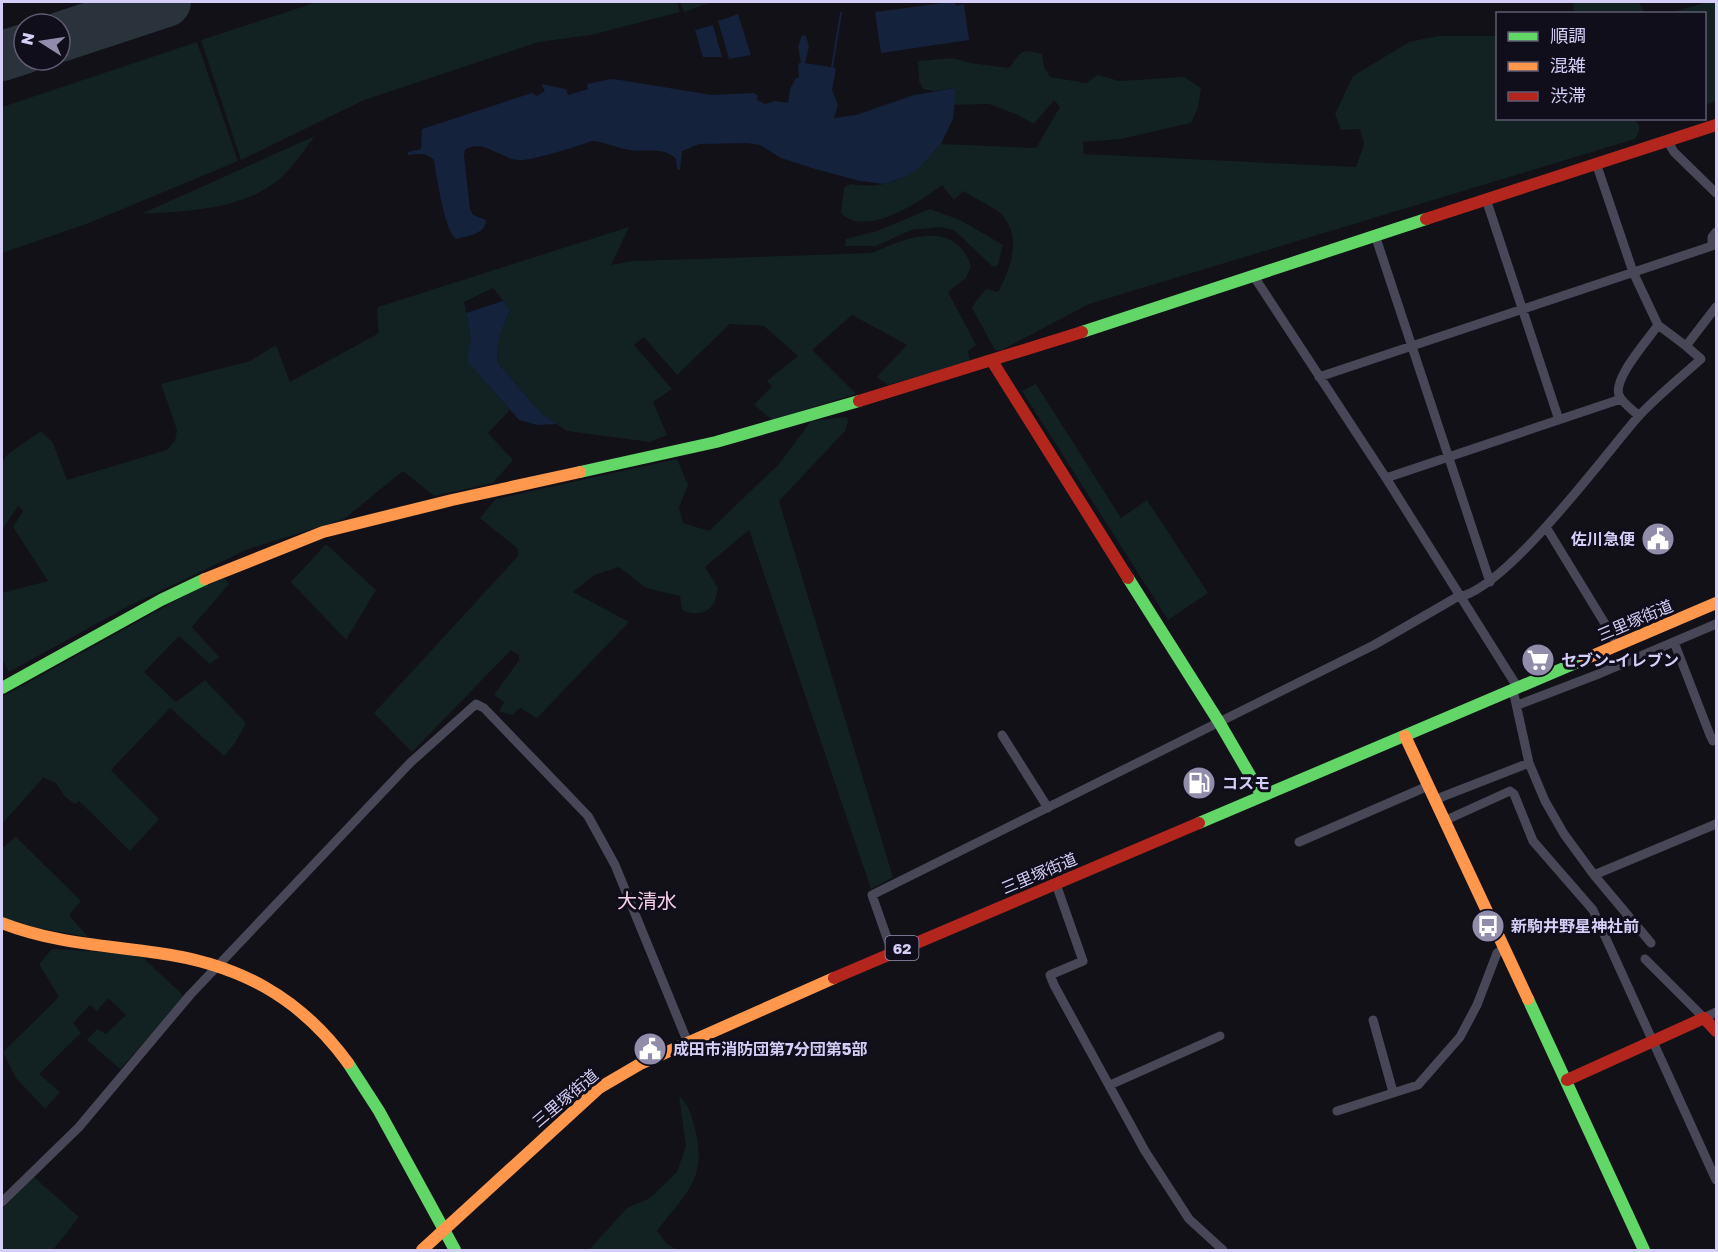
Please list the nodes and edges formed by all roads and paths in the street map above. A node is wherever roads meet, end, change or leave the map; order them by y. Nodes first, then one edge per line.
1 (1716, 125) edge
2 (1668, 142) junction
3 (1596, 163) junction
4 (1716, 193) edge
5 (1486, 199) junction
6 (1716, 232) edge
7 (1375, 235) junction
8 (1633, 272) junction
9 (1253, 275) junction
10 (1716, 307) edge
11 (1522, 309) junction
12 (1658, 326) junction
13 (1412, 346) junction
14 (1686, 346) junction
15 (992, 361) junction
16 (1319, 377) junction
17 (1621, 399) junction
18 (1639, 416) junction
19 (1559, 420) junction
20 (1448, 457) junction
21 (1386, 478) junction
22 (1546, 527) junction
23 (1490, 582) junction
24 (1461, 597) junction
25 (1716, 603) edge
26 (1716, 624) edge
27 (1674, 642) junction
28 (1618, 645) junction
29 (2, 688) edge
30 (1516, 689) junction
31 (1518, 705) junction
32 (1219, 722) junction
33 (1002, 735) dead end
34 (1405, 736) junction
35 (1716, 739) edge
36 (1529, 763) junction
37 (1428, 786) junction
38 (1262, 796) junction
39 (1434, 800) junction
40 (1048, 808) junction
41 (1444, 820) junction
42 (1716, 824) edge
43 (1299, 842) dead end
44 (1594, 876) junction
45 (1056, 884) junction
46 (2, 923) edge
47 (1651, 943) dead end
48 (1503, 949) junction
49 (892, 952) junction
50 (1645, 959) dead end
51 (220, 965) junction
52 (1716, 1012) edge
53 (1704, 1018) junction
54 (1373, 1020) dead end
55 (1716, 1031) edge
56 (1220, 1036) dead end
57 (1653, 1041) junction
58 (688, 1043) junction
59 (1567, 1080) junction
60 (1110, 1085) junction
61 (1393, 1092) junction
62 (1337, 1111) dead end
63 (1716, 1180) edge
64 (2, 1202) edge
65 (444, 1230) junction
66 (422, 1251) edge
67 (455, 1251) edge
68 (1223, 1251) edge
69 (1644, 1251) edge

1 - 2 street
2 - 3 street
2 - 4 street
3 - 5 street
3 - 8 street
5 - 7 street
5 - 11 street
6 - 8 street
7 - 9 street
7 - 13 street
8 - 11 street
8 - 12 street
9 - 15 street
9 - 16 street
10 - 14 street
11 - 13 street
11 - 19 street
12 - 14 street
12 - 17 street
13 - 16 street
13 - 20 street
14 - 18 street
15 - 29 street
15 - 32 street
16 - 21 street
17 - 18 street
17 - 19 street
18 - 22 street
19 - 20 street
20 - 21 street
20 - 23 street
21 - 24 street
22 - 23 street
22 - 28 street
23 - 24 street
24 - 30 street
24 - 32 street
25 - 28 street, 三里塚街道 / 62
26 - 27 street
27 - 31 street
27 - 35 street
28 - 30 street, 三里塚街道 / 62
30 - 31 street
30 - 34 street, 三里塚街道 / 62
31 - 36 street
32 - 38 street
32 - 40 street
33 - 40 street
34 - 37 street
34 - 38 street, 三里塚街道 / 62
36 - 39 street
36 - 44 street
37 - 39 street
37 - 43 street
38 - 45 street, 三里塚街道 / 62
39 - 41 street
40 - 49 street
41 - 48 street
41 - 57 street
42 - 44 street
44 - 47 street
45 - 49 street, 三里塚街道 / 62
45 - 60 street
46 - 51 street
48 - 59 street
48 - 61 street
49 - 58 street, 三里塚街道 / 62
50 - 53 street
51 - 58 street
51 - 64 street
51 - 65 street
52 - 53 street
53 - 55 street
53 - 57 street
54 - 61 street
56 - 60 street
57 - 59 street
57 - 63 street
58 - 65 street, 三里塚街道 / 62
59 - 69 street
60 - 68 street
61 - 62 street
65 - 66 street, 三里塚街道 / 62
65 - 67 street

